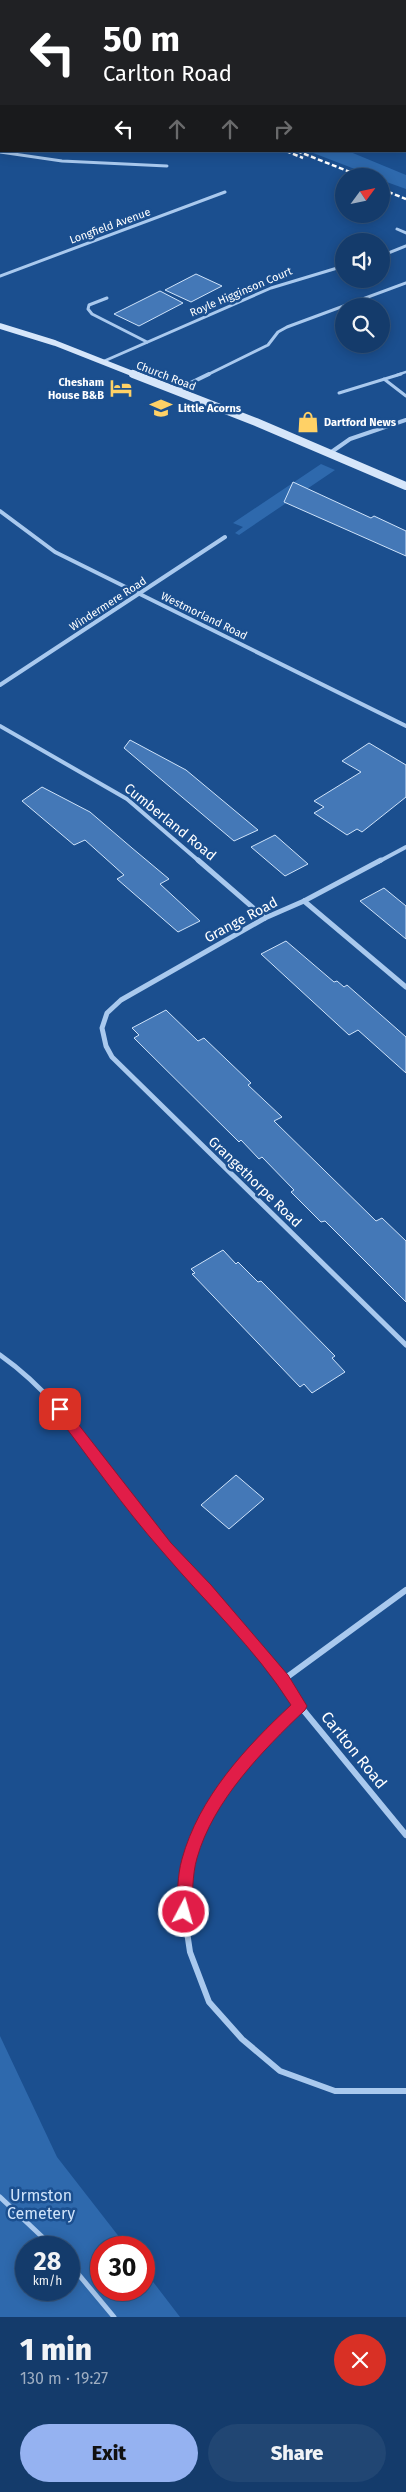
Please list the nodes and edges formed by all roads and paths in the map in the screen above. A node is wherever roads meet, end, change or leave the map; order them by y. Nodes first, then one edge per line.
1 (16, 152) edge
2 (167, 166) dead end
3 (225, 192) dead end
4 (397, 229) dead end
5 (406, 233) edge
6 (406, 246) edge
7 (390, 252) edge
8 (335, 269) edge
9 (0, 276) edge
10 (406, 283) edge
11 (107, 298) dead end
12 (0, 326) edge
13 (147, 342) junction
14 (102, 362) junction
15 (406, 372) edge
16 (384, 379) junction
17 (176, 390) junction
18 (338, 393) dead end
19 (406, 396) edge
20 (406, 420) edge
21 (330, 453) junction
22 (406, 486) edge
23 (0, 511) edge
24 (225, 537) dead end
25 (140, 594) junction
26 (0, 684) edge
27 (0, 726) edge
28 (406, 726) edge
29 (406, 847) edge
30 (304, 900) junction
31 (265, 918) junction
32 (406, 987) edge
33 (100, 1028) joint
34 (406, 1346) edge
35 (0, 1355) edge
36 (406, 1590) edge
37 (283, 1680) junction
38 (300, 1706) junction
39 (406, 1835) edge
40 (406, 2091) edge
41 (0, 2197) edge
42 (41, 2236) edge
43 (80, 2276) edge
44 (114, 2317) edge

1 - 2 street
3 - 9 street, Longfield Avenue
4 - 5 street
6 - 7 street
8 - 13 street, Royle Higginson Court
10 - 17 street
11 - 13 street
12 - 14 main road, Church Road
13 - 14 street, Royle Higginson Court
14 - 17 main road, Church Road
15 - 16 lane
16 - 18 lane
16 - 19 lane
17 - 21 main road, Church Road
20 - 21 street
21 - 22 main road, Church Road
23 - 25 street, Westmorland Road
24 - 25 street, Windermere Road
25 - 26 street, Windermere Road
25 - 28 street, Westmorland Road
27 - 31 street, Cumberland Road
29 - 30 street, Grange Road
30 - 31 street, Grange Road
30 - 32 street
31 - 33 street, Grange Road
33 - 34 street, Grangethorpe Road
35 - 37 street, Carlton Road
36 - 37 street
37 - 38 street, Carlton Road
38 - 39 street, Carlton Road
38 - 40 street
41 - 42 lane
43 - 44 lane

